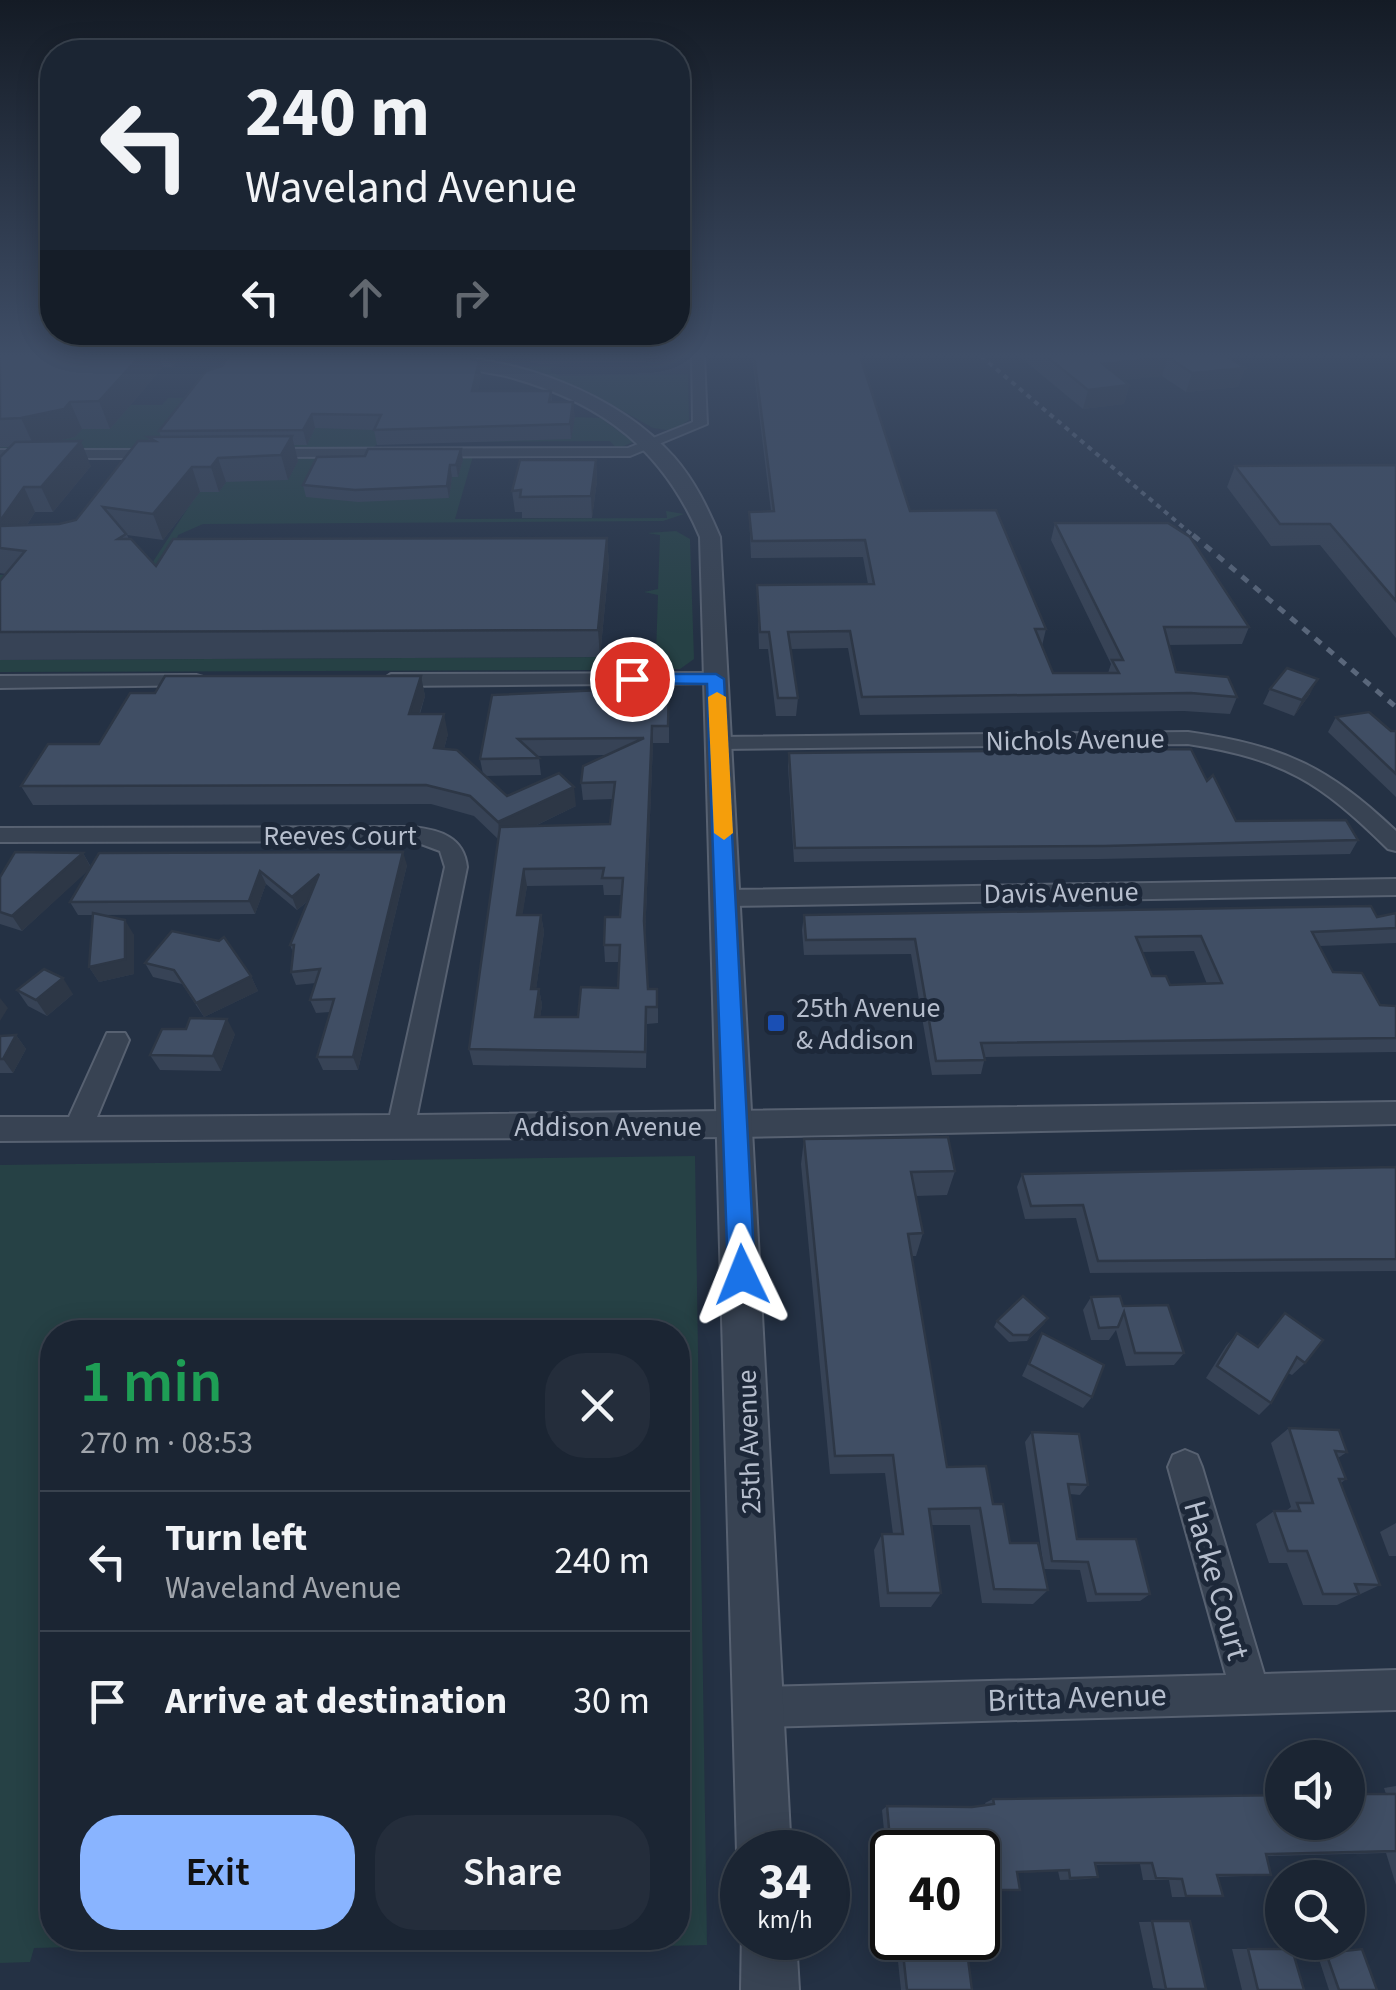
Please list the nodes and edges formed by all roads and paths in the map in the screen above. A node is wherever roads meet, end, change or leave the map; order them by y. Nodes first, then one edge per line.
1 (634, 449) edge
2 (657, 449) edge
3 (244, 453) edge
4 (0, 454) edge
5 (129, 454) junction
6 (182, 454) edge
7 (114, 473) edge
8 (716, 679) junction
9 (378, 680) edge
10 (223, 681) edge
11 (0, 682) edge
12 (720, 743) junction
13 (0, 835) edge
14 (1396, 844) edge
15 (1396, 887) edge
16 (726, 898) junction
17 (116, 1040) dead end
18 (1396, 1112) edge
19 (736, 1126) junction
20 (401, 1127) junction
21 (0, 1129) edge
22 (78, 1129) junction
23 (1185, 1467) dead end
24 (1396, 1690) edge
25 (1250, 1692) junction
26 (758, 1706) junction
27 (763, 1830) edge
28 (769, 1960) edge
29 (770, 1990) edge

1 - 3 street
2 - 8 street, 25th Avenue
4 - 5 street
5 - 6 street
5 - 7 street
8 - 9 street
8 - 12 street, 25th Avenue
10 - 11 street
12 - 14 street, Nichols Avenue
12 - 16 street, 25th Avenue
13 - 20 street, Reeves Court
15 - 16 street, Davis Avenue
16 - 19 street, 25th Avenue
17 - 22 street
18 - 19 street, Addison Avenue
19 - 20 street, Addison Avenue
19 - 26 street, 25th Avenue
20 - 22 street, Addison Avenue
21 - 22 street, Addison Avenue
23 - 25 street, Hacke Court
24 - 25 street, Britta Avenue
25 - 26 street, Britta Avenue
26 - 27 street, 25th Avenue
28 - 29 street

